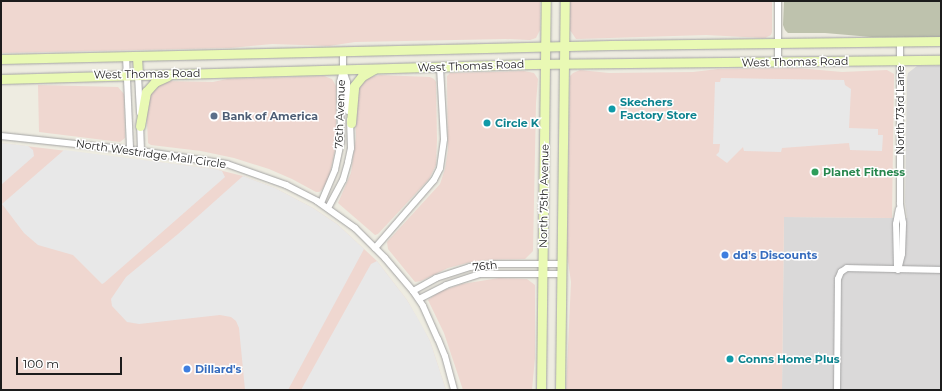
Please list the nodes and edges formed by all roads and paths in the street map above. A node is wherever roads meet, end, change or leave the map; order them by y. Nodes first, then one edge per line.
1 (546, 1) edge
2 (565, 1) edge
3 (778, 1) edge
4 (900, 41) junction
5 (941, 41) edge
6 (778, 43) junction
7 (564, 46) junction
8 (546, 47) junction
9 (343, 51) junction
10 (126, 56) junction
11 (137, 56) junction
12 (1, 59) edge
13 (900, 60) junction
14 (941, 60) edge
15 (778, 62) junction
16 (545, 64) junction
17 (564, 64) junction
18 (440, 67) junction
19 (375, 69) junction
20 (343, 70) junction
21 (173, 74) junction
22 (127, 75) junction
23 (138, 75) junction
24 (1, 79) edge
25 (351, 123) junction
26 (140, 126) junction
27 (1, 136) edge
28 (130, 150) junction
29 (141, 151) junction
30 (321, 203) junction
31 (328, 208) junction
32 (375, 248) junction
33 (542, 264) junction
34 (562, 264) junction
35 (898, 270) junction
36 (941, 270) edge
37 (543, 273) junction
38 (562, 274) junction
39 (413, 291) junction
40 (419, 299) junction
41 (454, 390) edge
42 (541, 390) edge
43 (560, 390) edge
44 (837, 390) edge

1 - 8 main road, North 75th Avenue
2 - 7 main road, North 75th Avenue
3 - 6 street
4 - 5 main road, West Thomas Road
4 - 6 main road, West Thomas Road
4 - 13 street, North 73rd Lane
6 - 7 main road, West Thomas Road
6 - 15 street
7 - 8 main road, West Thomas Road
7 - 17 main road, North 75th Avenue
8 - 9 main road, West Thomas Road
8 - 16 main road, North 75th Avenue
9 - 11 main road, West Thomas Road
9 - 20 street, 76th Avenue
10 - 11 main road, West Thomas Road
10 - 12 main road, West Thomas Road
10 - 22 street
11 - 23 main road
13 - 14 main road, West Thomas Road
13 - 15 main road, West Thomas Road
13 - 35 street, North 73rd Lane
15 - 17 main road, West Thomas Road
16 - 17 main road, West Thomas Road
16 - 18 main road, West Thomas Road
16 - 33 main road, North 75th Avenue
17 - 34 main road, North 75th Avenue
18 - 19 main road, West Thomas Road
18 - 32 street
19 - 20 main road, West Thomas Road
19 - 25 main road
20 - 21 main road, West Thomas Road
20 - 25 street, 76th Avenue
20 - 30 street, 76th Avenue
21 - 23 main road, West Thomas Road
21 - 26 main road
22 - 23 main road, West Thomas Road
22 - 24 main road, West Thomas Road
22 - 28 street
23 - 26 street
25 - 31 street, 76th Avenue
26 - 29 street
27 - 28 street, North Westridge Mall Circle
28 - 29 street, North Westridge Mall Circle
29 - 30 street, North Westridge Mall Circle
30 - 31 street, North Westridge Mall Circle
31 - 32 street, North Westridge Mall Circle
32 - 39 street, North Westridge Mall Circle
33 - 34 street, 76th
33 - 37 main road, North 75th Avenue
33 - 39 street, 76th
34 - 38 main road, North 75th Avenue
35 - 36 street
35 - 44 street
37 - 38 street, 76th
37 - 40 street, 76th
37 - 42 main road, North 75th Avenue
38 - 43 main road, North 75th Avenue
39 - 40 street, North Westridge Mall Circle
40 - 41 street, North Westridge Mall Circle

